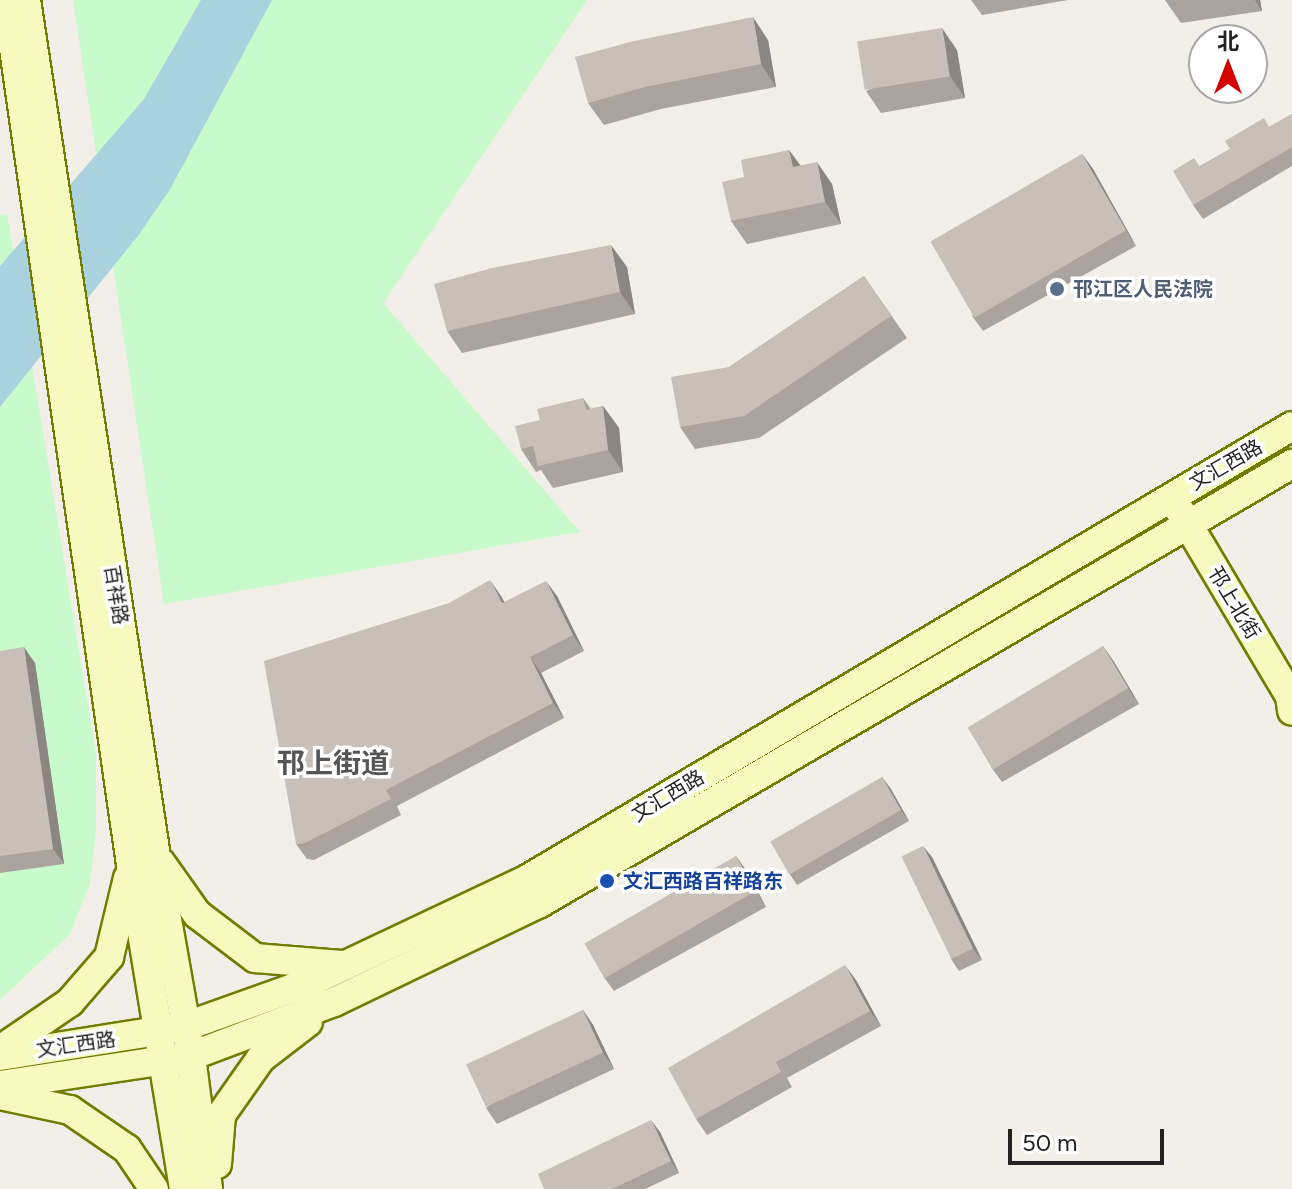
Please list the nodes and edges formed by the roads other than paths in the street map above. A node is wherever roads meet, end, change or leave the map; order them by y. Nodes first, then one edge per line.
1 (7, 0) edge
2 (26, 0) edge
3 (44, 191) junction
4 (1292, 426) edge
5 (1292, 464) edge
6 (1172, 496) junction
7 (1189, 526) junction
8 (1292, 711) edge
9 (144, 861) junction
10 (347, 965) junction
11 (334, 1002) junction
12 (171, 1030) junction
13 (0, 1053) edge
14 (178, 1059) junction
15 (0, 1085) edge
16 (0, 1095) edge
17 (154, 1189) edge
18 (184, 1189) edge
19 (208, 1189) edge
20 (214, 1189) edge

1 - 3 main road, 百祥路
2 - 3 main road, 百祥路
3 - 9 main road, 百祥路
4 - 6 main road, 文汇西路
5 - 7 main road, 文汇西路
6 - 7 main road, 邗上北街
6 - 10 main road, 文汇西路
7 - 8 main road, 邗上北街
7 - 11 main road, 文汇西路
9 - 10 main road
9 - 12 main road, 百祥路
9 - 13 main road
10 - 12 main road, 文汇西路
11 - 14 main road, 文汇西路
11 - 20 main road
12 - 13 main road, 文汇西路
12 - 14 main road, 百祥路
14 - 15 main road, 文汇西路
14 - 18 main road, 百祥路
14 - 19 main road, 百祥路
16 - 17 main road

